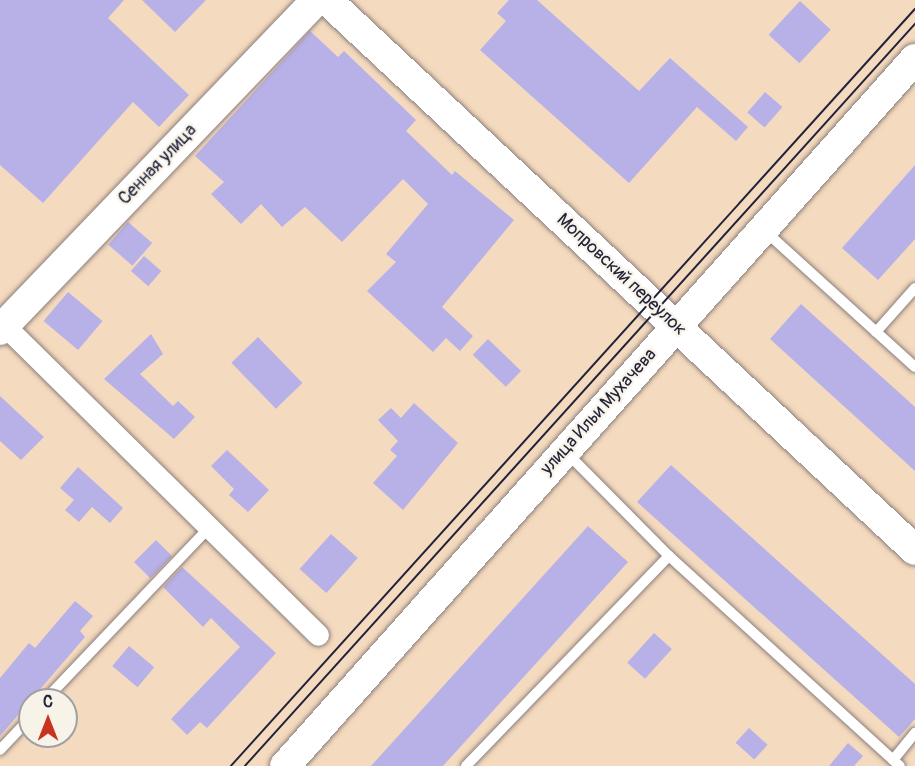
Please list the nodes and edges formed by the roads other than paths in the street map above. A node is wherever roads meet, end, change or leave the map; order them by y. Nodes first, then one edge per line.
1 (316, 0) edge
2 (327, 0) edge
3 (915, 59) edge
4 (763, 228) junction
5 (915, 288) edge
6 (675, 326) junction
7 (2, 327) edge
8 (876, 332) junction
9 (915, 366) edge
10 (564, 451) junction
11 (207, 530) junction
12 (915, 550) edge
13 (669, 556) junction
14 (318, 635) dead end
15 (56, 688) edge
16 (18, 731) edge
17 (915, 733) edge
18 (0, 750) edge
19 (896, 763) edge
20 (289, 765) edge
21 (466, 766) edge

1 - 7 street, Сенная улица
2 - 6 street, Мопровский переулок
3 - 4 street, улица Ильи Мухачева
4 - 6 street, улица Ильи Мухачева
4 - 8 lane
5 - 8 lane
6 - 10 street, улица Ильи Мухачева
6 - 12 street, Мопровский переулок
7 - 11 street
8 - 9 lane
10 - 13 lane
10 - 20 street, улица Ильи Мухачева
11 - 14 street
11 - 15 lane
13 - 19 lane
13 - 21 lane
16 - 18 lane
17 - 19 lane

